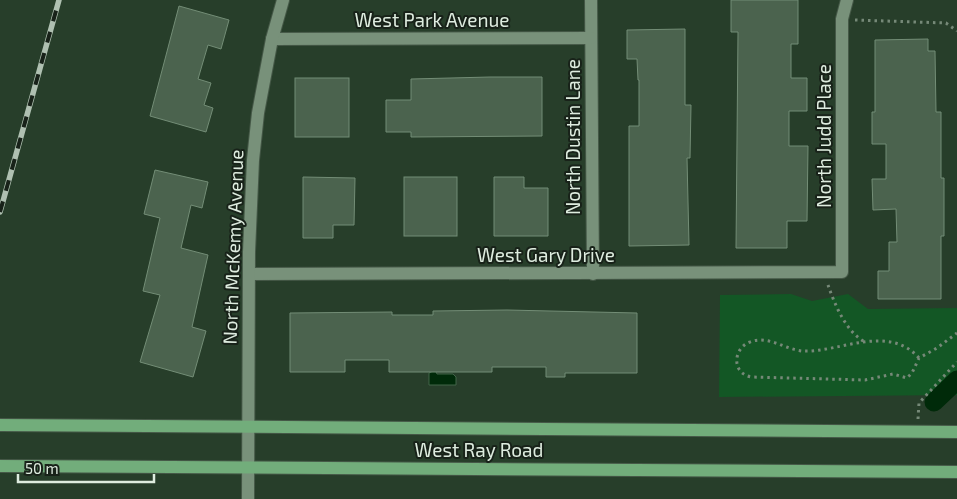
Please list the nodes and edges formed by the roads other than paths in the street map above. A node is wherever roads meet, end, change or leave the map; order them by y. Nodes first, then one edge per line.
1 (283, 0) edge
2 (591, 0) edge
3 (847, 0) edge
4 (591, 38) junction
5 (272, 39) junction
6 (842, 272) joint
7 (249, 274) junction
8 (593, 274) junction
9 (0, 426) edge
10 (248, 428) junction
11 (957, 432) edge
12 (0, 466) edge
13 (247, 467) junction
14 (957, 472) edge
15 (248, 499) edge

1 - 5 street, North McKemy Avenue
2 - 4 street, North Dustin Lane
3 - 6 street, North Judd Place
4 - 5 street, West Park Avenue
4 - 8 street, North Dustin Lane
5 - 7 street, North McKemy Avenue
6 - 8 street, West Gary Drive
7 - 8 street, West Gary Drive
7 - 10 street, North McKemy Avenue
9 - 10 main road, West Ray Road
10 - 11 main road, West Ray Road
10 - 13 street, North McKemy Avenue
12 - 13 main road, West Ray Road
13 - 14 main road, West Ray Road
13 - 15 street, North McKemy Avenue

